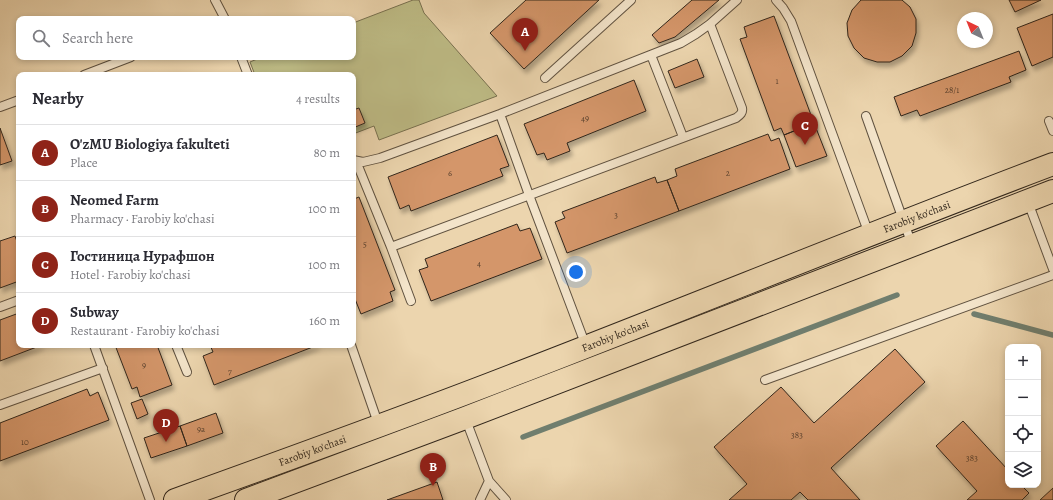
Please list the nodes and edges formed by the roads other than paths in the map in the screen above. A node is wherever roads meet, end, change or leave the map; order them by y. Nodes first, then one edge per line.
1 (215, 0) edge
2 (631, 0) edge
3 (737, 0) edge
4 (776, 0) edge
5 (223, 16) edge
6 (710, 24) junction
7 (651, 55) junction
8 (123, 60) edge
9 (242, 60) edge
10 (92, 72) edge
11 (247, 72) edge
12 (545, 78) dead end
13 (16, 101) edge
14 (0, 107) edge
15 (500, 114) junction
16 (866, 116) dead end
17 (1049, 121) dead end
18 (1053, 131) edge
19 (683, 137) junction
20 (356, 160) edge
21 (356, 162) edge
22 (1053, 164) edge
23 (1053, 191) edge
24 (529, 195) junction
25 (1027, 201) junction
26 (903, 221) junction
27 (869, 235) junction
28 (912, 245) junction
29 (391, 247) junction
30 (1053, 269) edge
31 (1053, 275) edge
32 (16, 301) edge
33 (411, 301) dead end
34 (0, 307) edge
35 (586, 347) junction
36 (95, 348) edge
37 (177, 348) edge
38 (352, 348) edge
39 (102, 368) junction
40 (187, 372) dead end
41 (764, 380) dead end
42 (0, 405) edge
43 (461, 407) junction
44 (380, 426) junction
45 (489, 481) junction
46 (150, 500) edge
47 (175, 500) edge
48 (246, 500) edge
49 (480, 500) edge
50 (506, 500) edge

1 - 5 lane
2 - 12 lane
3 - 6 lane
4 - 27 lane
6 - 7 lane
6 - 19 lane
7 - 15 lane
7 - 19 lane
8 - 10 lane
9 - 11 lane
13 - 14 lane
15 - 20 lane
15 - 24 lane
16 - 26 lane
17 - 18 lane
19 - 24 lane
21 - 29 lane
22 - 26 main road, Farobiy ko'chasi
23 - 25 main road, Farobiy ko'chasi
24 - 29 lane
24 - 35 lane
25 - 28 main road, Farobiy ko'chasi
25 - 30 lane
26 - 27 main road, Farobiy ko'chasi
26 - 28 lane
27 - 35 main road, Farobiy ko'chasi
28 - 43 main road, Farobiy ko'chasi
29 - 33 lane
31 - 41 lane
32 - 34 lane
35 - 43 main road, Farobiy ko'chasi
36 - 39 lane
37 - 40 lane
38 - 44 lane
39 - 42 lane
39 - 46 lane
43 - 44 main road, Farobiy ko'chasi
43 - 45 lane
43 - 48 main road, Farobiy ko'chasi
44 - 47 main road, Farobiy ko'chasi
45 - 49 lane
45 - 50 lane

